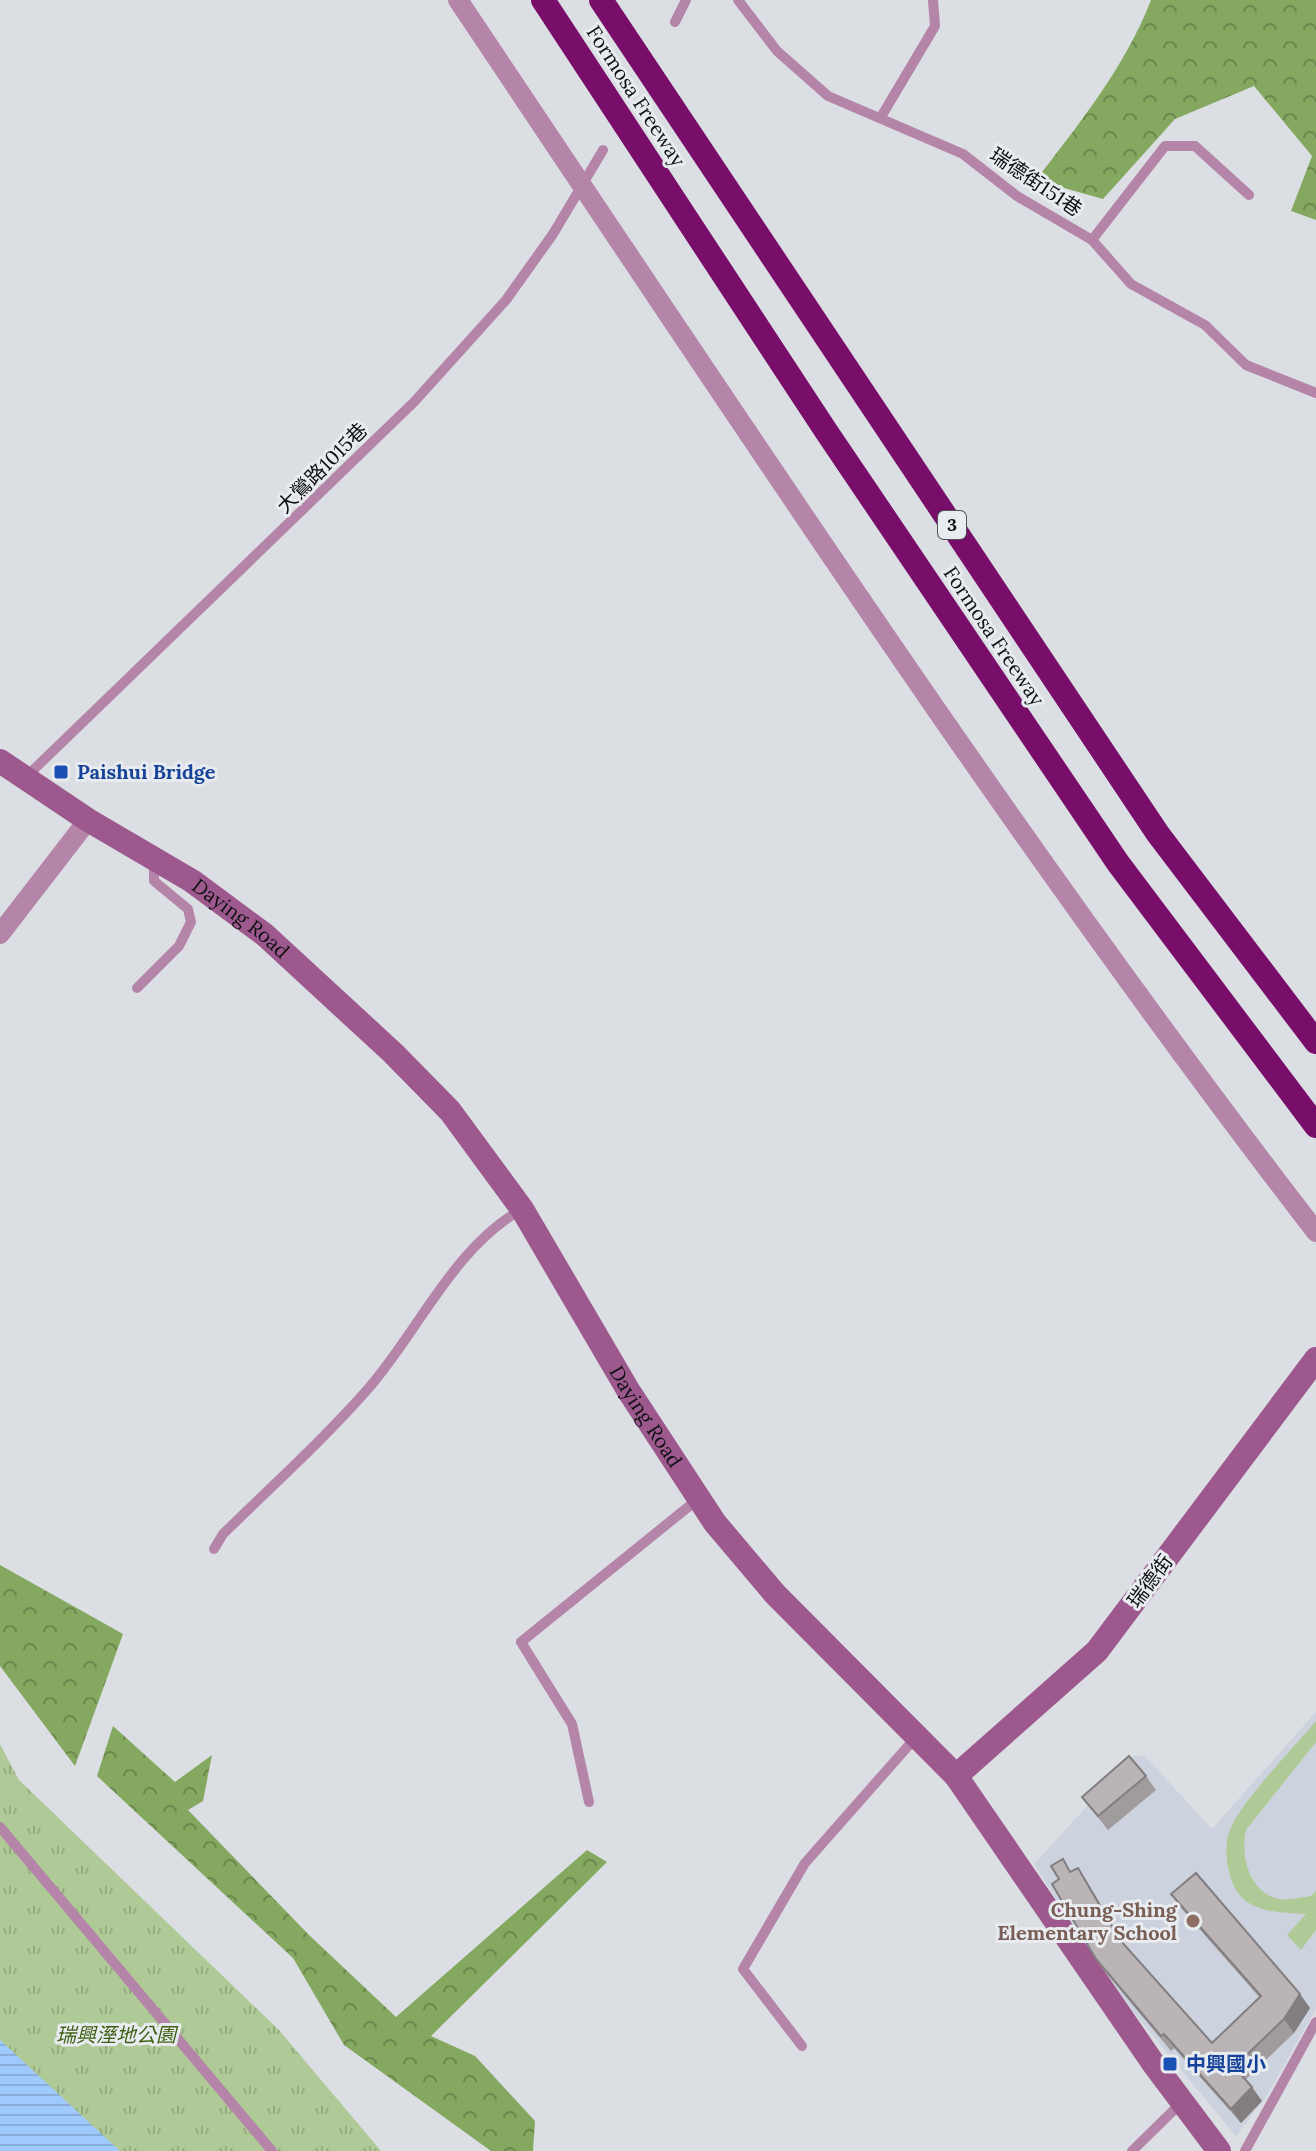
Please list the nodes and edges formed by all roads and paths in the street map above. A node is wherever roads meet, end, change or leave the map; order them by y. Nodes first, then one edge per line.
1 (458, 0) edge
2 (543, 0) edge
3 (601, 0) edge
4 (686, 0) edge
5 (738, 0) edge
6 (933, 0) edge
7 (675, 22) dead end
8 (881, 117) junction
9 (603, 150) dead end
10 (582, 185) junction
11 (1249, 195) dead end
12 (1092, 240) junction
13 (1316, 393) edge
14 (0, 761) edge
15 (26, 777) junction
16 (88, 820) junction
17 (155, 857) junction
18 (0, 934) edge
19 (137, 988) dead end
20 (1316, 1042) edge
21 (1316, 1126) edge
22 (522, 1209) junction
23 (1316, 1232) edge
24 (1316, 1359) edge
25 (700, 1498) junction
26 (214, 1549) dead end
27 (918, 1734) junction
28 (956, 1776) junction
29 (589, 1802) dead end
30 (0, 1827) edge
31 (1316, 2022) edge
32 (802, 2046) dead end
33 (1182, 2102) junction
34 (272, 2151) edge
35 (1132, 2151) edge
36 (1219, 2151) edge
37 (1245, 2151) edge

1 - 10 street
2 - 21 highway, Formosa Freeway
3 - 20 highway, Formosa Freeway / 3
4 - 7 lane
5 - 8 lane, 瑞德街151巷
6 - 8 lane
8 - 12 lane, 瑞德街151巷
9 - 10 lane, 大鶯路1015巷
10 - 15 lane, 大鶯路1015巷
10 - 23 street
11 - 12 lane
12 - 13 lane, 瑞德街151巷
14 - 15 street, Daying Road
15 - 16 street, Daying Road
16 - 17 street, Daying Road
16 - 18 street
17 - 19 lane
17 - 22 street, Daying Road
22 - 25 street, Daying Road
22 - 26 lane
24 - 28 street, 瑞德街
25 - 27 street, Daying Road
25 - 29 lane
27 - 28 street, Daying Road
27 - 32 lane
28 - 33 street, Daying Road
30 - 34 lane
31 - 37 lane
33 - 35 lane
33 - 36 street, Daying Road

